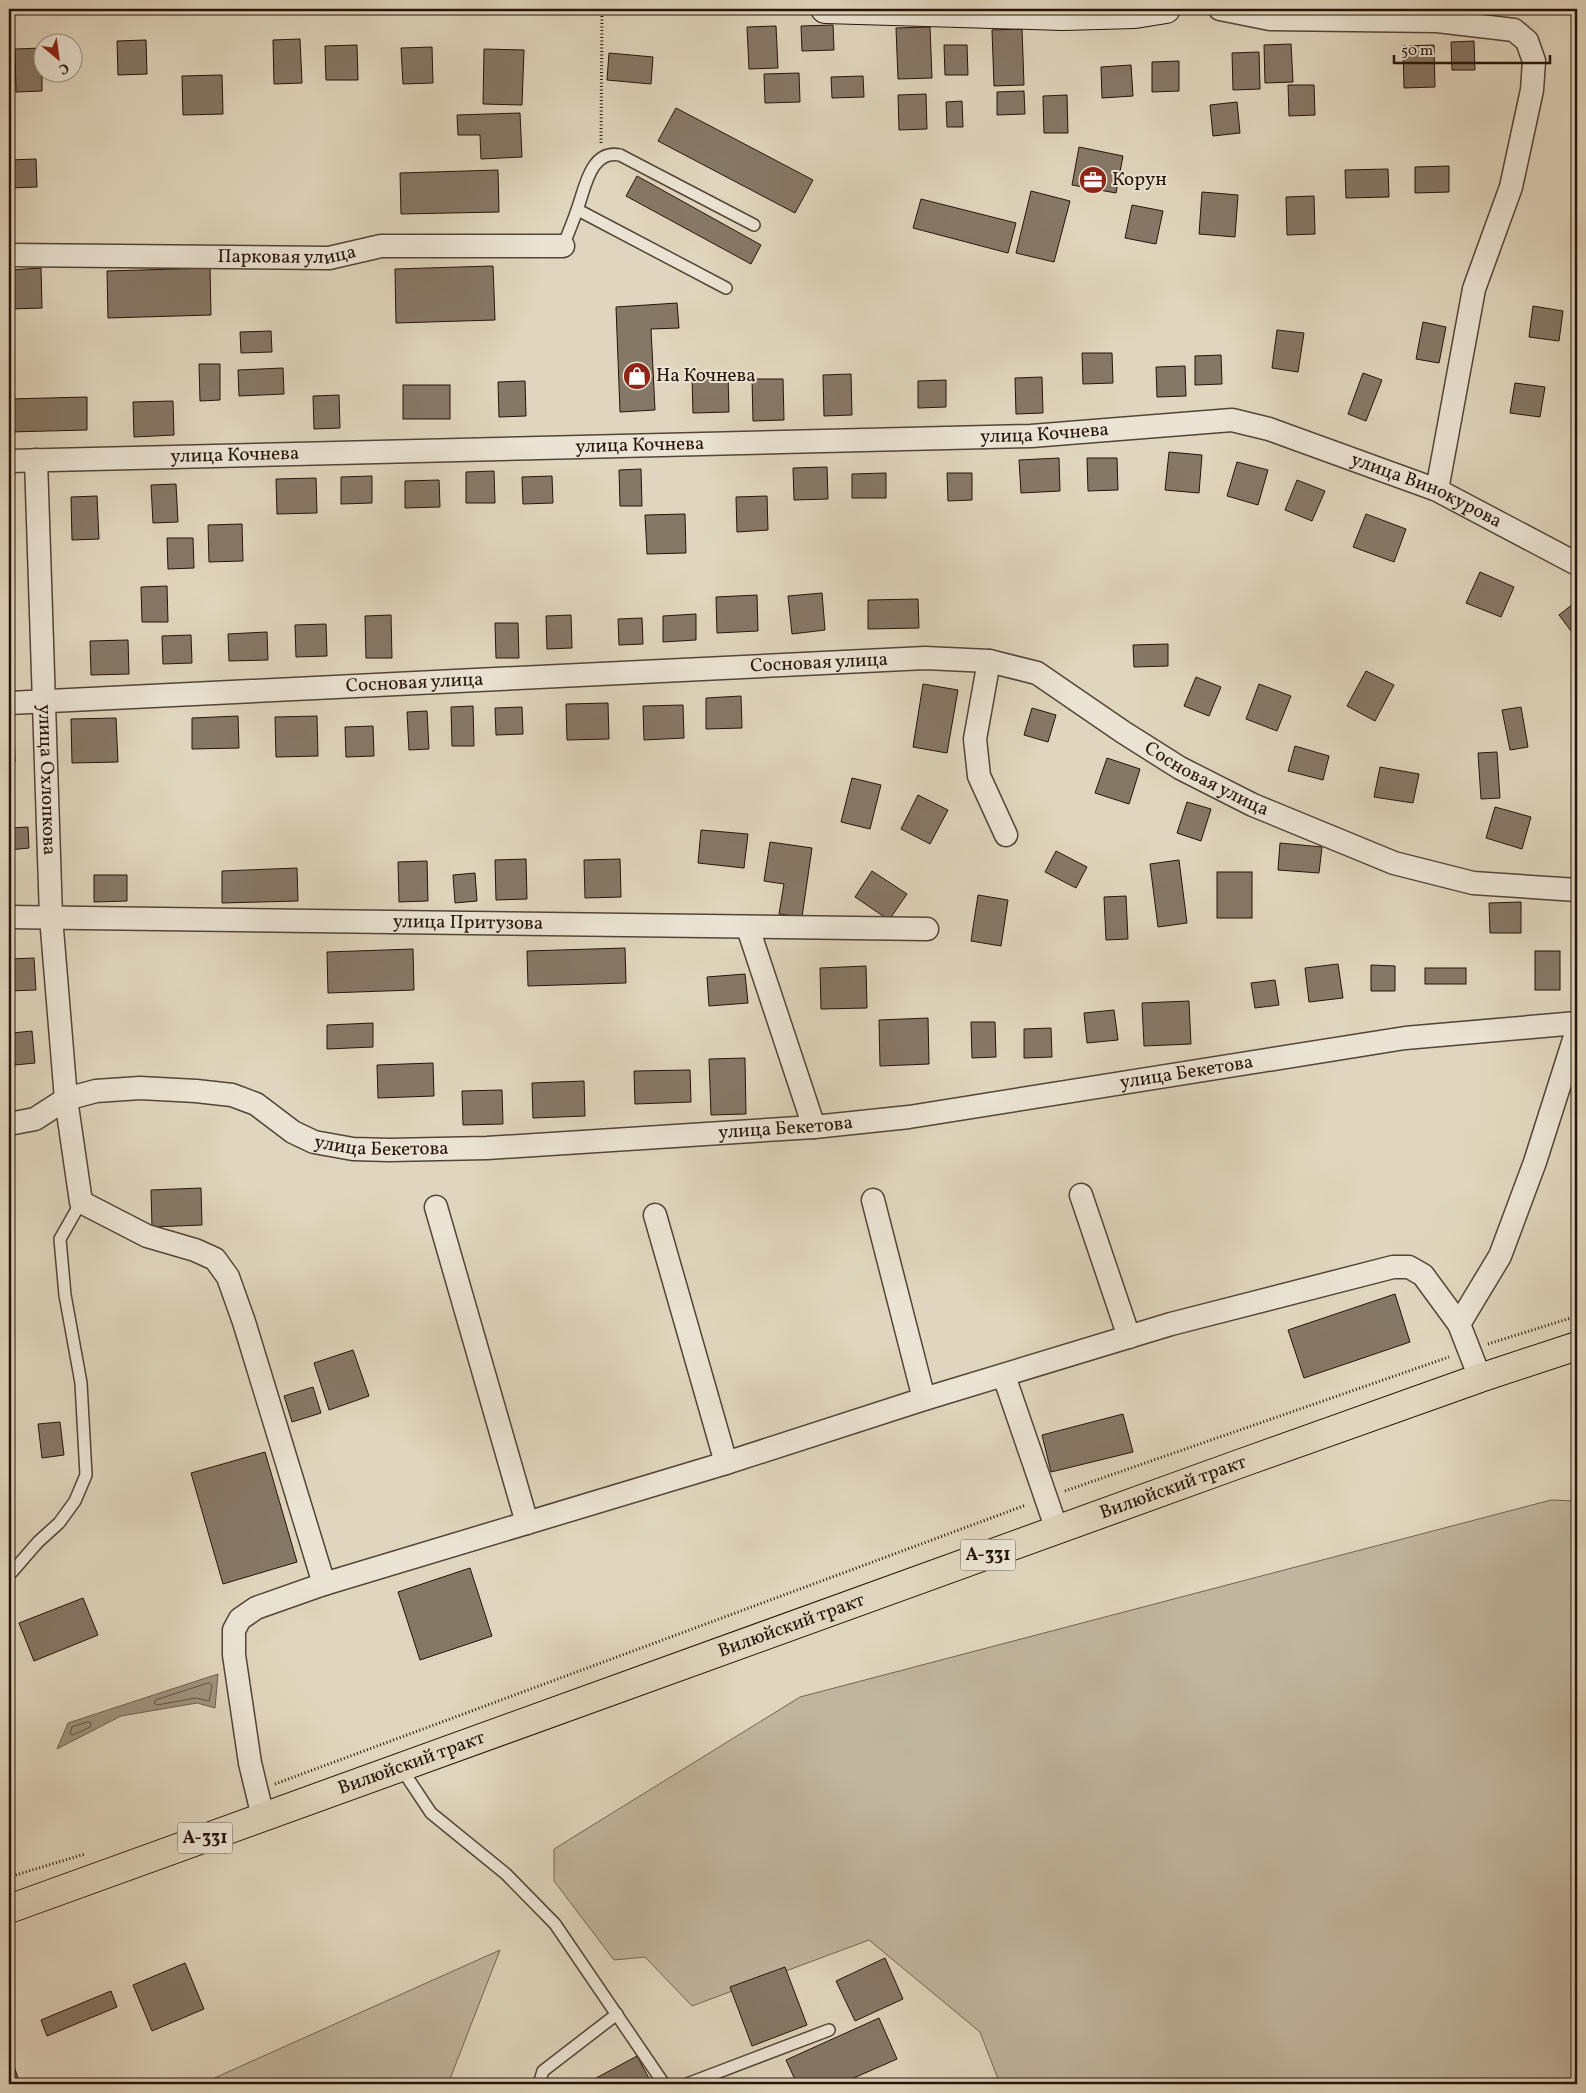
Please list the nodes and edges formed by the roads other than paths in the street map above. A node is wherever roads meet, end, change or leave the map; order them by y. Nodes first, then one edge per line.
1 (825, 9) edge
2 (1166, 9) edge
3 (1220, 9) edge
4 (578, 210) junction
5 (754, 225) dead end
6 (562, 246) joint
7 (9, 255) edge
8 (726, 288) dead end
9 (1269, 429) joint
10 (9, 460) edge
11 (36, 460) junction
12 (1437, 490) junction
13 (1577, 564) edge
14 (989, 661) junction
15 (9, 703) edge
16 (43, 703) junction
17 (1006, 835) dead end
18 (1577, 890) edge
19 (9, 917) edge
20 (51, 917) junction
21 (748, 928) junction
22 (927, 930) dead end
23 (1577, 1023) edge
24 (1577, 1030) edge
25 (66, 1100) junction
26 (9, 1124) edge
27 (814, 1126) junction
28 (1081, 1195) dead end
29 (873, 1200) dead end
30 (81, 1202) junction
31 (436, 1207) dead end
32 (654, 1215) dead end
33 (1459, 1324) junction
34 (1129, 1337) junction
35 (1577, 1346) edge
36 (1004, 1376) junction
37 (1480, 1378) junction
38 (924, 1399) junction
39 (726, 1463) junction
40 (527, 1523) junction
41 (1056, 1530) junction
42 (12, 1572) dead end
43 (324, 1584) junction
44 (401, 1768) junction
45 (263, 1817) junction
46 (9, 1909) edge
47 (617, 2014) junction
48 (829, 2030) dead end
49 (539, 2084) edge
50 (664, 2084) edge
51 (687, 2084) edge

1 - 2 main road
3 - 12 street
4 - 5 lane
4 - 6 lane
4 - 8 lane
6 - 7 street, Парковая улица
9 - 11 street, улица Кочнева
9 - 12 street, улица Винокурова
10 - 11 street, улица Кочнева
11 - 16 street, улица Охлопкова
12 - 13 street, улица Винокурова
14 - 16 street, Сосновая улица
14 - 17 street
14 - 18 street, Сосновая улица
15 - 16 street, Сосновая улица
16 - 20 street, улица Охлопкова
19 - 20 street, улица Притузова
20 - 21 street, улица Притузова
20 - 25 street, улица Охлопкова
21 - 22 street, улица Притузова
21 - 27 street
23 - 27 street, улица Бекетова
24 - 33 street
25 - 26 street, улица Бекетова
25 - 27 street, улица Бекетова
25 - 30 street, улица Охлопкова
28 - 34 street
29 - 38 street
30 - 42 lane
30 - 43 street
31 - 40 street
32 - 39 street
33 - 34 street
33 - 37 street
34 - 36 street
35 - 37 main road, Вилюйский тракт / А-331
36 - 38 street
36 - 41 street
37 - 41 main road, Вилюйский тракт / А-331
38 - 39 street
39 - 40 street
40 - 43 street
41 - 44 main road, Вилюйский тракт / А-331
43 - 45 street
44 - 45 main road, Вилюйский тракт / А-331
44 - 47 lane
45 - 46 main road, Вилюйский тракт / А-331
47 - 49 lane
47 - 50 lane
48 - 51 lane

